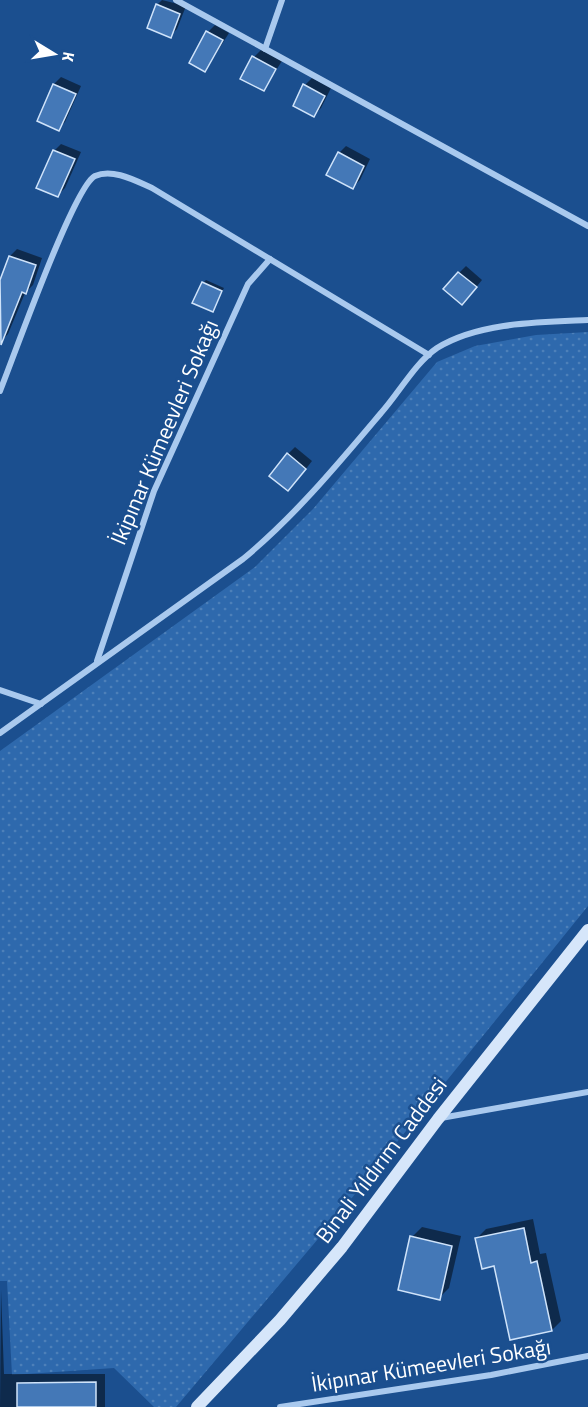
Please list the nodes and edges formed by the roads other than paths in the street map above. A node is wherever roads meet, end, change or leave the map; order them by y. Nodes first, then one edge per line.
1 (176, 0) edge
2 (282, 0) edge
3 (265, 49) junction
4 (588, 226) edge
5 (270, 259) junction
6 (588, 320) edge
7 (429, 355) junction
8 (0, 390) edge
9 (97, 663) junction
10 (0, 690) edge
11 (41, 704) junction
12 (0, 734) edge
13 (588, 930) edge
14 (588, 1092) edge
15 (438, 1119) junction
16 (588, 1356) edge
17 (196, 1407) edge
18 (280, 1407) edge

1 - 3 street
2 - 3 street
3 - 4 street
5 - 7 street
5 - 8 street
5 - 9 street, İkipınar Kümeevleri Sokağı
6 - 7 street
7 - 9 street
9 - 11 street
10 - 11 street
11 - 12 street
13 - 15 street, Binali Yıldırım Caddesi
14 - 15 street
15 - 17 street, Binali Yıldırım Caddesi
16 - 18 street, İkipınar Kümeevleri Sokağı

